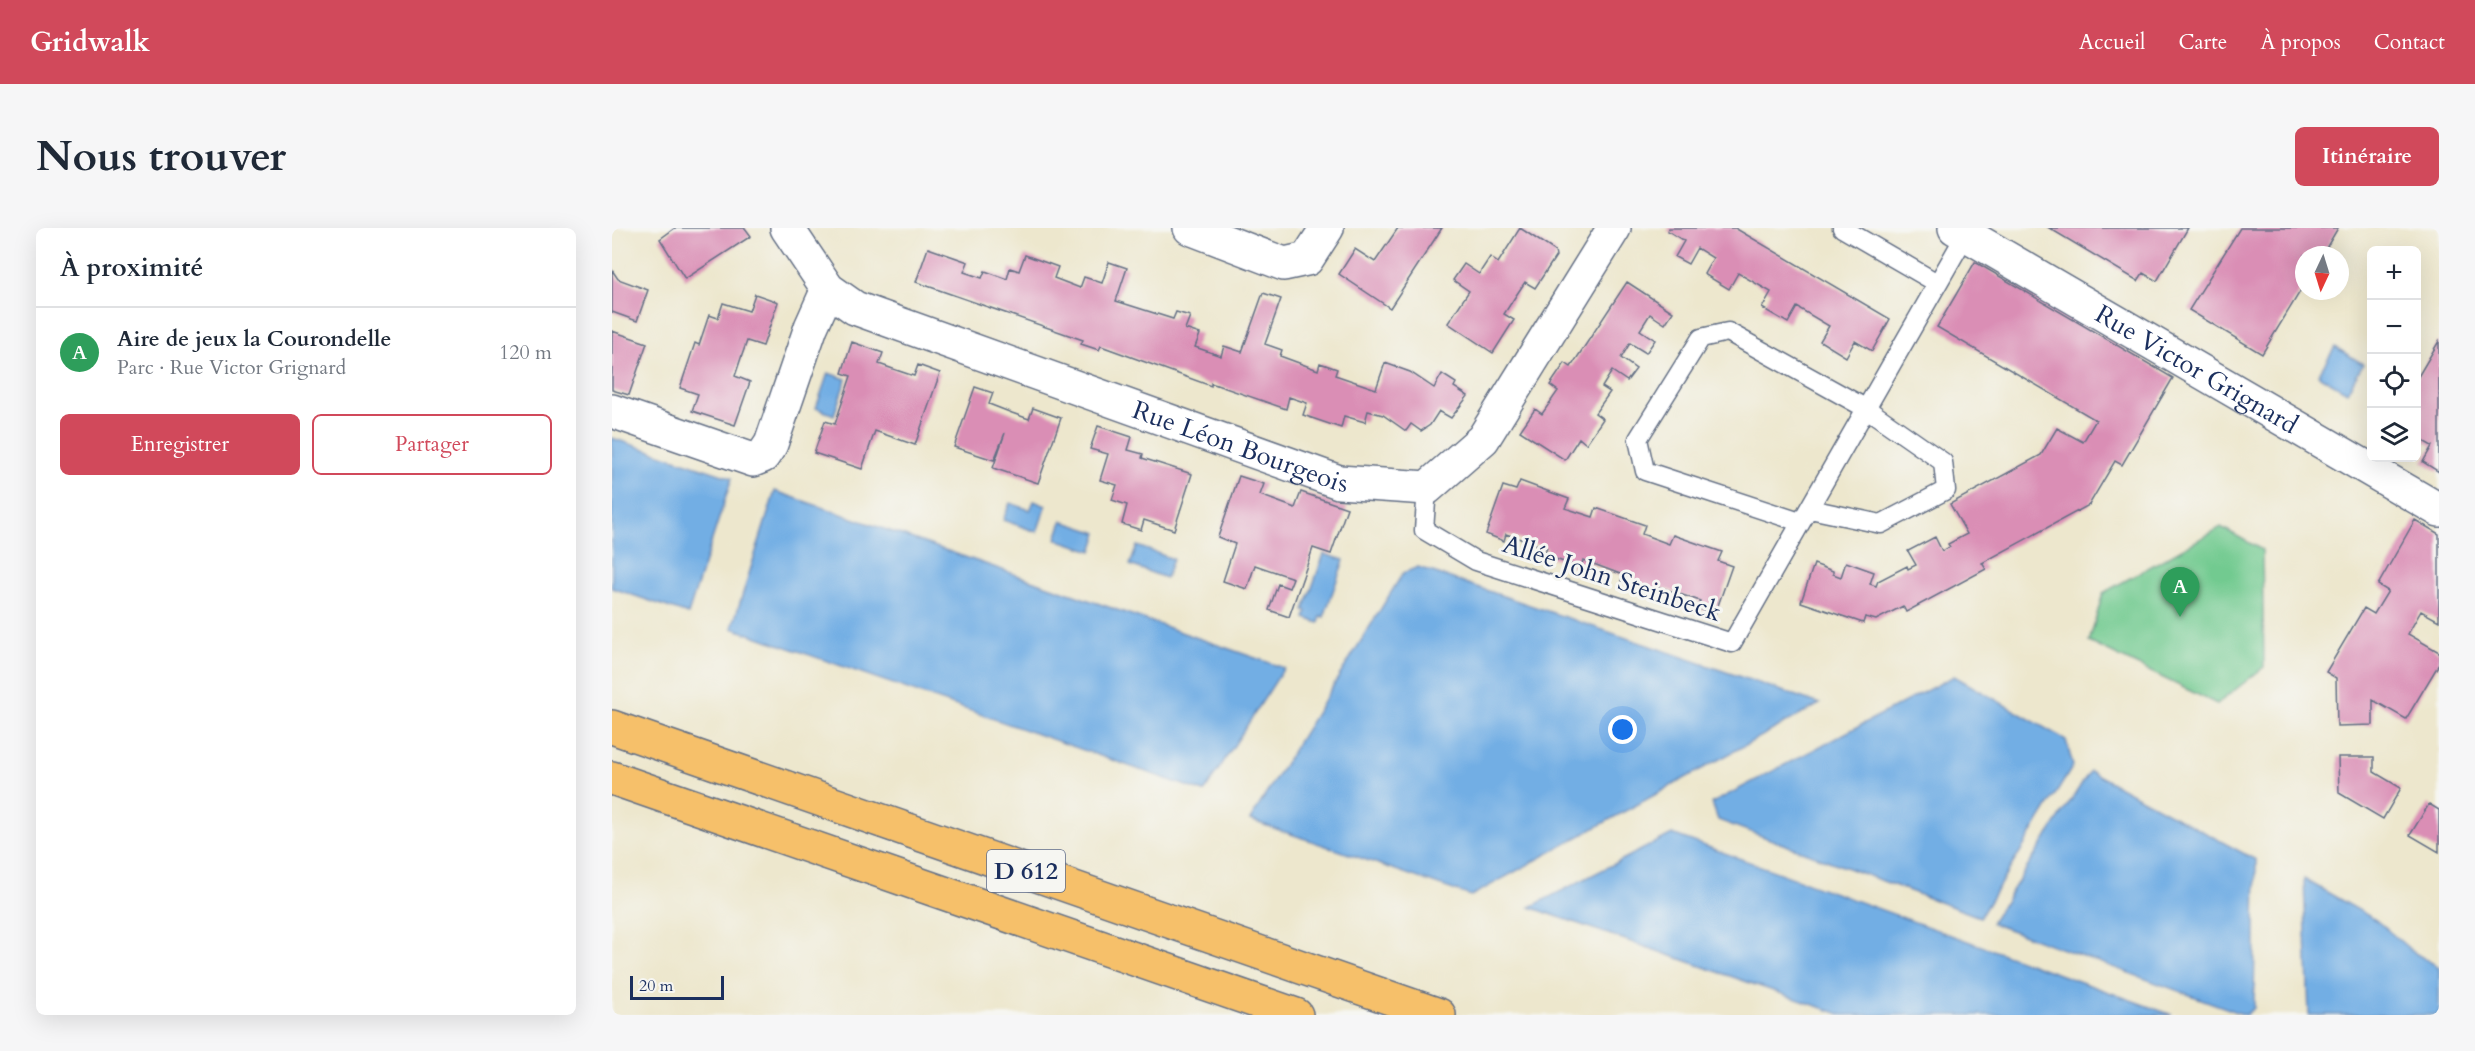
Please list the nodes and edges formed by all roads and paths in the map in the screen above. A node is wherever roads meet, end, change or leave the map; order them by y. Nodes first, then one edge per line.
1 (787, 228) edge
2 (1190, 228) edge
3 (1327, 228) edge
4 (1842, 228) edge
5 (1960, 231) edge
6 (1599, 234) edge
7 (1937, 283) junction
8 (828, 289) junction
9 (1867, 410) junction
10 (612, 411) edge
11 (1427, 488) junction
12 (2439, 510) edge
13 (1805, 516) junction
14 (612, 727) edge
15 (612, 777) edge
16 (1296, 1015) edge
17 (1439, 1015) edge

1 - 8 street, Rue Léon Bourgeois
2 - 3 street
4 - 7 lane
5 - 7 lane, Allée John Steinbeck
5 - 12 street, Rue Victor Grignard
6 - 11 street
7 - 9 lane, Allée John Steinbeck
8 - 10 street
8 - 11 street, Rue Léon Bourgeois
9 - 13 lane, Allée John Steinbeck
9 - 13 lane
9 - 13 lane
11 - 13 lane, Allée John Steinbeck
14 - 17 highway, D 612
15 - 16 highway, D 612

